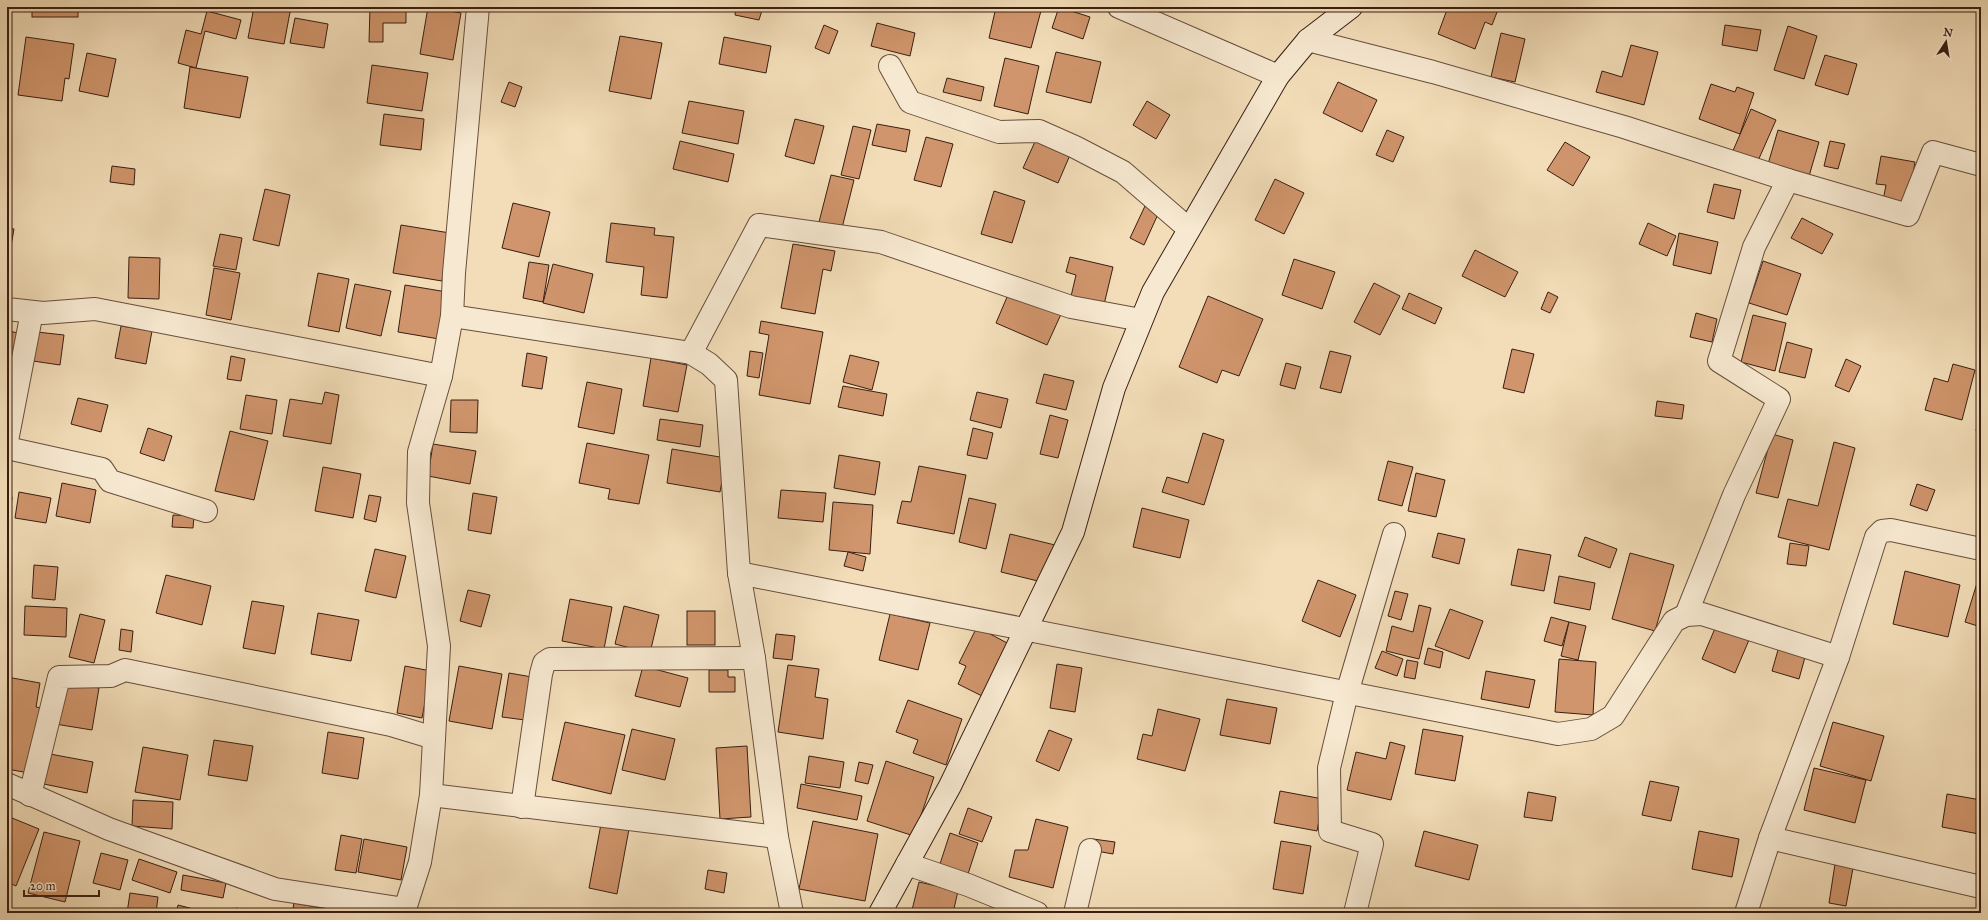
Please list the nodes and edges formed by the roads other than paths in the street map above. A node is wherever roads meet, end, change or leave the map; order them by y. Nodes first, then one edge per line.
1 (478, 7) edge
2 (1119, 7) edge
3 (1351, 7) edge
4 (1308, 40) junction
5 (890, 66) dead end
6 (1278, 76) junction
7 (1981, 165) edge
8 (1788, 180) junction
9 (1189, 229) junction
10 (7, 309) edge
11 (32, 312) junction
12 (452, 316) junction
13 (1141, 320) junction
14 (691, 353) junction
15 (441, 376) junction
16 (7, 441) edge
17 (7, 448) edge
18 (206, 511) dead end
19 (1394, 534) dead end
20 (1981, 549) edge
21 (739, 574) junction
22 (1686, 615) junction
23 (1026, 630) junction
24 (1838, 657) junction
25 (754, 658) junction
26 (1347, 693) junction
27 (434, 738) junction
28 (7, 784) edge
29 (30, 795) junction
30 (431, 795) junction
31 (522, 807) junction
32 (777, 837) junction
33 (1770, 838) junction
34 (1090, 850) dead end
35 (907, 864) junction
36 (1981, 887) edge
37 (405, 911) edge
38 (792, 913) edge
39 (880, 913) edge
40 (1037, 913) edge
41 (1075, 913) edge
42 (1356, 913) edge
43 (1746, 913) edge

1 - 12 street
2 - 6 street
3 - 4 street
4 - 6 street
4 - 8 street
5 - 9 street
6 - 9 street
7 - 8 street
8 - 22 street
9 - 13 street
10 - 11 street
11 - 15 street
11 - 16 street
12 - 14 street
12 - 15 street
13 - 14 street
13 - 23 street
14 - 21 street
15 - 27 street
17 - 18 street
19 - 26 street
20 - 24 street
21 - 23 street
21 - 25 street
22 - 24 street
22 - 26 street
23 - 26 street
23 - 35 street
24 - 33 street
25 - 31 street
25 - 32 street
26 - 42 street
27 - 29 street
27 - 30 street
28 - 29 street
29 - 37 street
30 - 31 street
30 - 37 street
31 - 32 street
32 - 38 street
33 - 36 street
33 - 43 street
34 - 41 street
35 - 39 street
35 - 40 street

